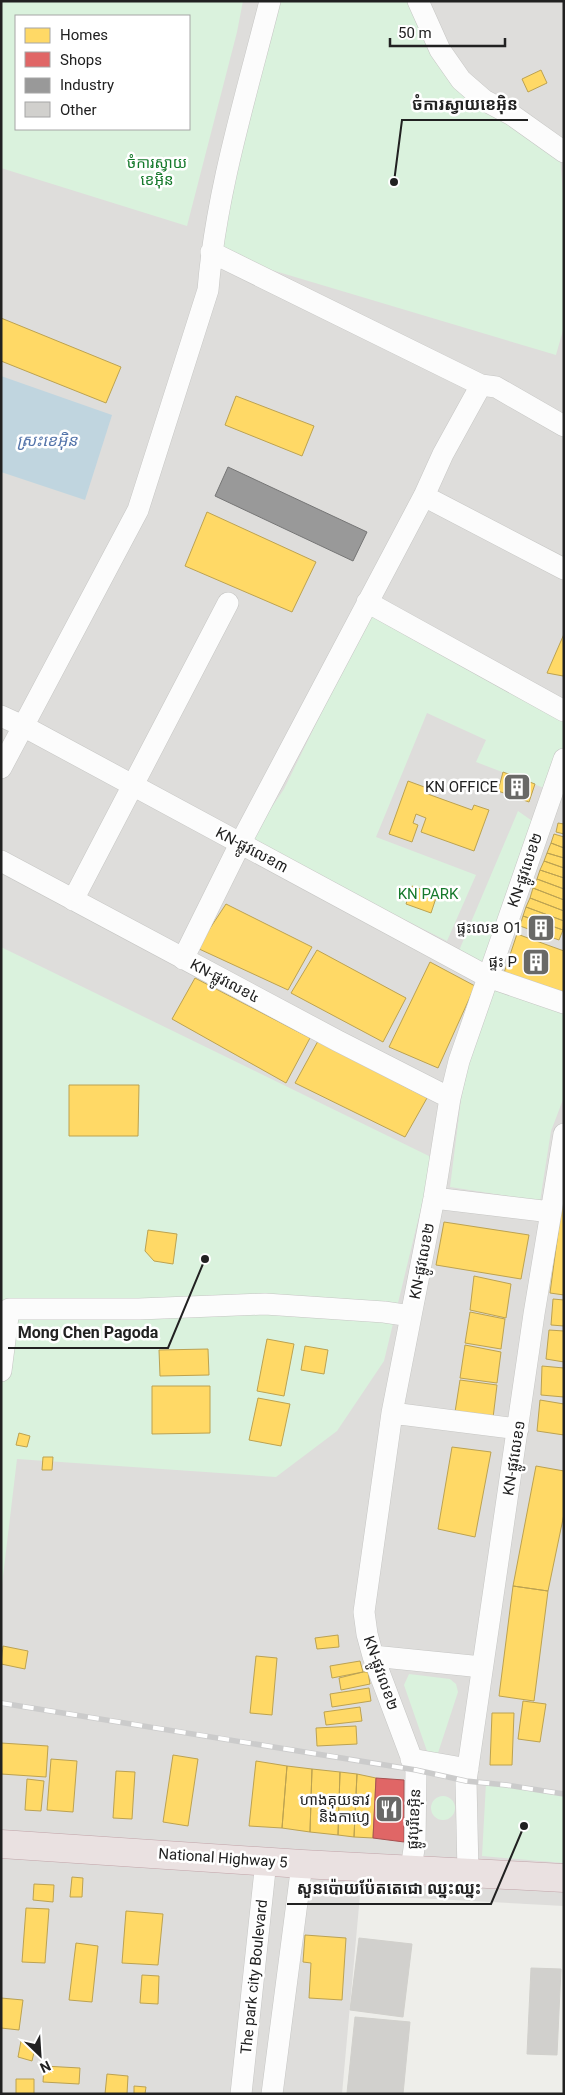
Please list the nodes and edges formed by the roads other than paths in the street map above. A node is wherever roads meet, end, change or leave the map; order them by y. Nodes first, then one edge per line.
1 (270, 1) edge
2 (418, 1) edge
3 (564, 152) edge
4 (211, 252) junction
5 (481, 385) junction
6 (564, 426) edge
7 (424, 496) junction
8 (564, 569) edge
9 (367, 602) junction
10 (228, 603) dead end
11 (564, 711) edge
12 (1, 716) edge
13 (25, 727) junction
14 (564, 758) edge
15 (1, 768) edge
16 (132, 785) junction
17 (240, 844) junction
18 (1, 861) edge
19 (73, 900) junction
20 (183, 959) junction
21 (488, 977) junction
22 (564, 1003) edge
23 (450, 1098) junction
24 (564, 1134) edge
25 (434, 1198) junction
26 (550, 1212) junction
27 (411, 1316) junction
28 (1, 1370) edge
29 (392, 1413) junction
30 (518, 1429) junction
31 (373, 1656) junction
32 (482, 1667) junction
33 (414, 1764) junction
34 (467, 1775) junction
35 (1, 1844) edge
36 (266, 1861) junction
37 (302, 1864) junction
38 (411, 1869) junction
39 (468, 1872) junction
40 (564, 1878) edge
41 (241, 2094) edge
42 (272, 2094) edge

1 - 4 street
2 - 3 street
4 - 5 street
4 - 13 street
5 - 6 street
5 - 7 street
7 - 8 street
7 - 9 street
9 - 11 street
9 - 17 street
10 - 16 street
12 - 13 street, KN-ផ្លូវលេខ៣
13 - 15 street
13 - 16 street, KN-ផ្លូវលេខ៣
14 - 21 street, KN-ផ្លូវលេខ២
16 - 17 street, KN-ផ្លូវលេខ៣
16 - 19 street
17 - 20 street
17 - 21 street, KN-ផ្លូវលេខ៣
18 - 19 street, KN-ផ្លូវលេខ៤
19 - 20 street, KN-ផ្លូវលេខ៤
20 - 23 street, KN-ផ្លូវលេខ៤
21 - 22 street, KN-ផ្លូវលេខ៣
21 - 23 street, KN-ផ្លូវលេខ២
23 - 25 street, KN-ផ្លូវលេខ២
24 - 26 street, KN-ផ្លូវលេខ១
25 - 26 street
25 - 27 street, KN-ផ្លូវលេខ២
26 - 30 street, KN-ផ្លូវលេខ១
27 - 28 street
27 - 29 street, KN-ផ្លូវលេខ២
29 - 30 street
29 - 31 street, KN-ផ្លូវលេខ២
30 - 32 street, KN-ផ្លូវលេខ១
31 - 32 street
31 - 33 street, KN-ផ្លូវលេខ២
32 - 34 street, KN-ផ្លូវលេខ១
33 - 34 street
33 - 38 street, ផ្លូវបុរីខេអ៊ិន
34 - 39 street
35 - 36 highway, National Highway 5
36 - 37 highway, National Highway 5
36 - 41 street, The park city Boulevard
37 - 38 highway, National Highway 5
37 - 42 street, The park city Boulevard
38 - 39 highway, National Highway 5
39 - 40 highway, National Highway 5

